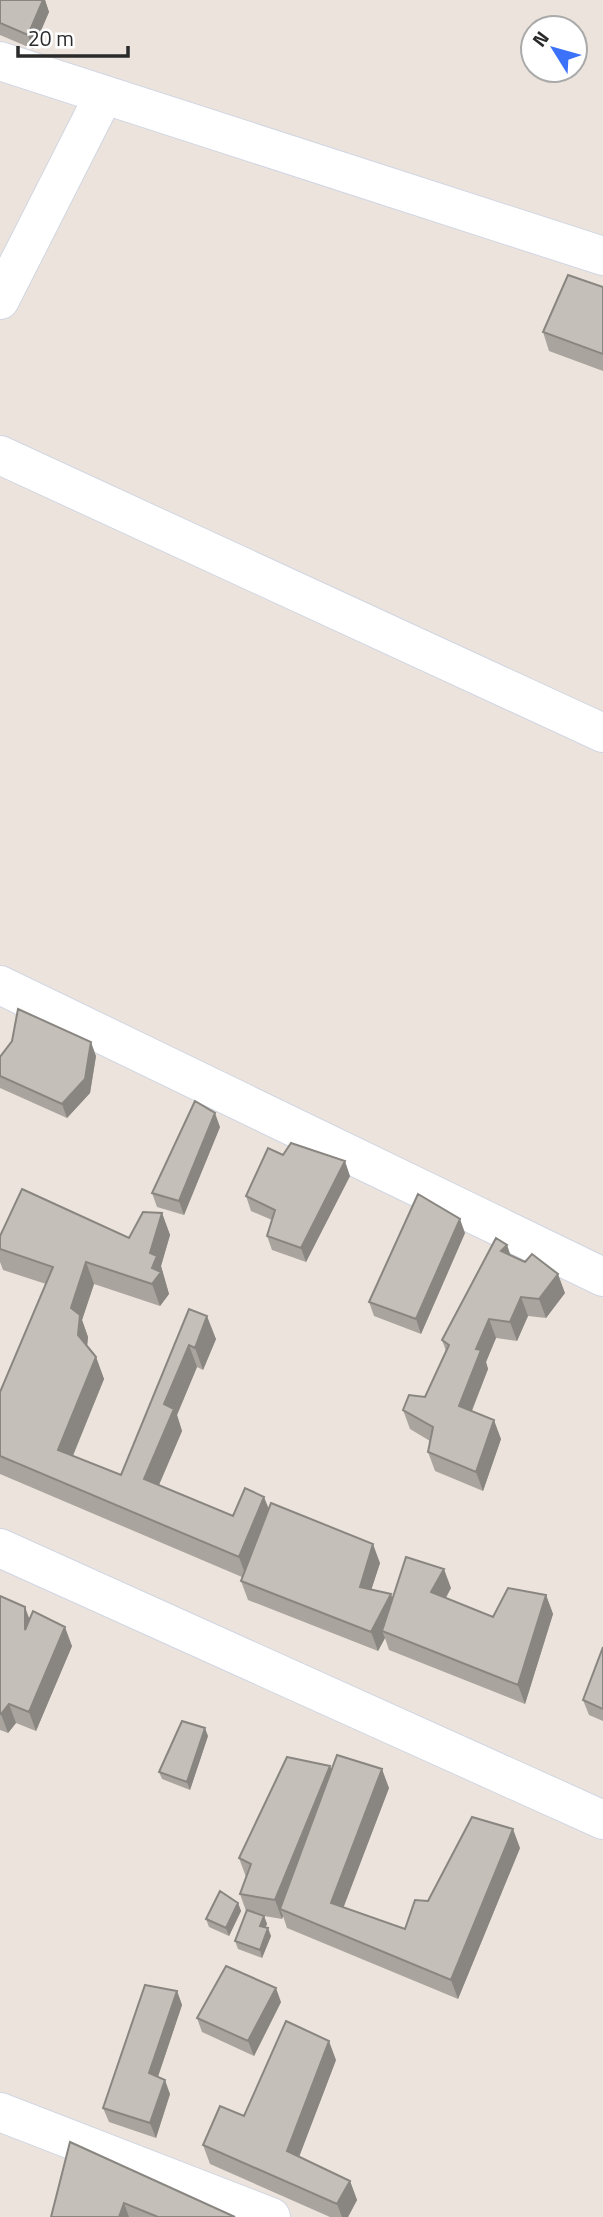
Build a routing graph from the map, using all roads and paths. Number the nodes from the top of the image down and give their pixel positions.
1 (0, 61) edge
2 (104, 95) junction
3 (603, 256) edge
4 (0, 300) edge
5 (0, 455) edge
6 (603, 733) edge
7 (0, 985) edge
8 (603, 1277) edge
9 (0, 1548) edge
10 (603, 1820) edge
11 (0, 2112) edge
12 (271, 2217) edge

1 - 2 street
2 - 3 street
2 - 4 street
5 - 6 street
7 - 8 street
9 - 10 street
11 - 12 street

